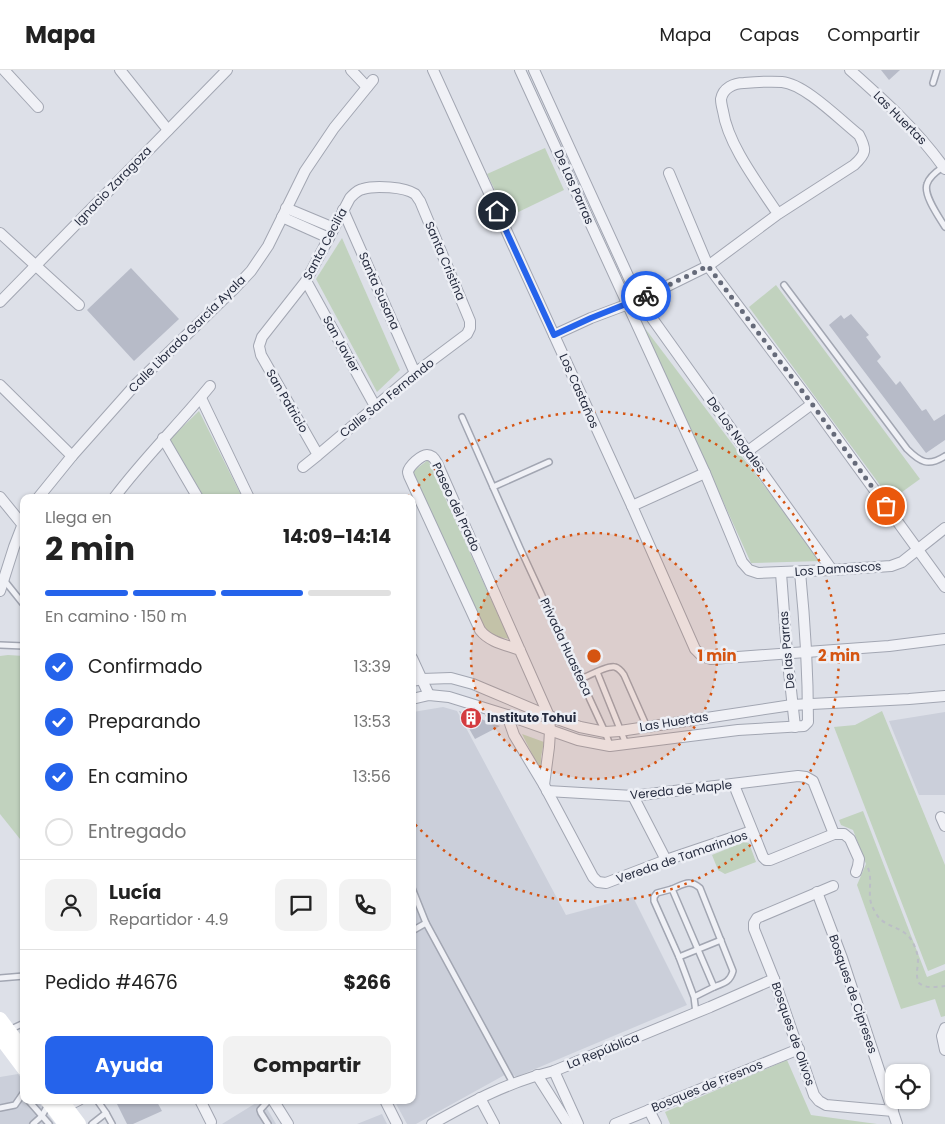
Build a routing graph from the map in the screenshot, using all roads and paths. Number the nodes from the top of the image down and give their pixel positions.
1 (4, 70) edge
2 (120, 70) edge
3 (227, 70) edge
4 (351, 70) edge
5 (433, 70) edge
6 (520, 70) edge
7 (534, 70) edge
8 (850, 70) edge
9 (937, 70) edge
10 (933, 83) dead end
11 (38, 107) dead end
12 (168, 130) junction
13 (944, 168) edge
14 (669, 173) dead end
15 (416, 195) joint
16 (343, 210) junction
17 (284, 213) junction
18 (778, 214) junction
19 (945, 227) edge
20 (0, 233) edge
21 (332, 233) junction
22 (36, 265) junction
23 (708, 266) junction
24 (306, 281) junction
25 (784, 285) dead end
26 (639, 300) junction
27 (0, 302) edge
28 (627, 304) junction
29 (79, 305) dead end
30 (470, 328) joint
31 (554, 335) junction
32 (259, 346) joint
33 (415, 373) junction
34 (0, 385) edge
35 (210, 386) dead end
36 (201, 398) junction
37 (812, 404) junction
38 (375, 406) junction
39 (462, 417) dead end
40 (163, 438) junction
41 (748, 451) junction
42 (318, 455) junction
43 (72, 456) junction
44 (945, 456) edge
45 (549, 462) dead end
46 (303, 467) dead end
47 (705, 473) junction
48 (493, 487) junction
49 (41, 494) edge
50 (117, 494) edge
51 (196, 494) edge
52 (247, 494) edge
53 (0, 497) edge
54 (632, 506) junction
55 (20, 519) edge
56 (945, 528) edge
57 (20, 531) edge
58 (918, 550) junction
59 (832, 570) junction
60 (800, 572) junction
61 (781, 573) junction
62 (4, 580) junction
63 (945, 587) edge
64 (0, 591) edge
65 (20, 600) edge
66 (945, 639) edge
67 (0, 645) edge
68 (20, 646) edge
69 (520, 650) junction
70 (805, 651) junction
71 (787, 652) junction
72 (597, 672) junction
73 (581, 679) junction
74 (417, 680) edge
75 (429, 695) junction
76 (945, 696) edge
77 (416, 698) edge
78 (808, 703) junction
79 (792, 704) junction
80 (507, 715) junction
81 (549, 716) junction
82 (808, 722) joint
83 (647, 727) junction
84 (795, 727) junction
85 (550, 731) junction
86 (620, 731) junction
87 (605, 732) junction
88 (626, 745) junction
89 (610, 746) junction
90 (734, 785) junction
91 (546, 788) junction
92 (633, 796) junction
93 (752, 831) junction
94 (834, 834) junction
95 (859, 859) junction
96 (666, 860) junction
97 (856, 872) dead end
98 (833, 886) dead end
99 (672, 888) junction
100 (817, 892) junction
101 (416, 898) edge
102 (426, 923) junction
103 (416, 929) edge
104 (721, 940) junction
105 (697, 949) junction
106 (679, 957) junction
107 (20, 976) edge
108 (0, 978) edge
109 (774, 979) junction
110 (945, 986) edge
111 (714, 987) junction
112 (694, 996) junction
113 (696, 1014) junction
114 (20, 1024) edge
115 (3, 1029) edge
116 (944, 1029) edge
117 (20, 1047) edge
118 (799, 1049) junction
119 (945, 1050) edge
120 (20, 1061) edge
121 (554, 1071) junction
122 (537, 1075) junction
123 (513, 1083) junction
124 (20, 1098) edge
125 (480, 1098) junction
126 (32, 1104) edge
127 (72, 1104) edge
128 (100, 1104) edge
129 (202, 1104) edge
130 (267, 1104) edge
131 (274, 1104) edge
132 (387, 1104) edge
133 (0, 1108) edge
134 (649, 1110) junction
135 (893, 1111) junction
136 (57, 1112) edge
137 (106, 1112) junction
138 (42, 1116) junction
139 (211, 1122) dead end
140 (33, 1124) edge
141 (79, 1124) edge
142 (92, 1124) edge
143 (112, 1124) edge
144 (268, 1124) edge
145 (288, 1124) edge
146 (397, 1124) edge
147 (432, 1124) edge
148 (494, 1124) edge
149 (568, 1124) edge
150 (578, 1124) edge
151 (615, 1124) edge
152 (656, 1124) edge
153 (898, 1124) edge

1 - 11 street
2 - 12 street
3 - 12 street, Ignacio Zaragoza
4 - 17 street, Calle Librado García Ayala
5 - 31 street, Los Castaños
6 - 28 street, De Las Parras
7 - 26 street, De Las Parras
8 - 13 street, Las Huertas
9 - 10 lane
12 - 22 street, Ignacio Zaragoza
13 - 19 lane
14 - 23 street
15 - 16 street, Santa Cecilia
15 - 30 street, Santa Cristina
16 - 21 street, Santa Cecilia
16 - 33 street, Santa Susana
17 - 21 street
17 - 43 street, Calle Librado García Ayala
18 - 18 street
18 - 23 street
20 - 22 street
21 - 24 street, Santa Cecilia
22 - 27 street, Ignacio Zaragoza
22 - 29 street
23 - 26 street
23 - 37 street
24 - 32 street, Santa Cecilia
24 - 38 street, San Javier
25 - 44 lane
26 - 28 street
26 - 41 street, De Los Nogales
28 - 31 street
28 - 47 street
30 - 33 street, Calle San Fernando
31 - 54 street, Los Castaños
32 - 42 street, San Patricio
33 - 38 street, Calle San Fernando
34 - 43 street
35 - 36 street
36 - 40 street
36 - 52 street
37 - 41 street
37 - 58 street
38 - 42 street, Calle San Fernando
39 - 48 lane, Privada Huasteca
40 - 50 street
40 - 51 street
41 - 59 street, De Los Nogales
42 - 46 street, Calle San Fernando
43 - 49 street, Calle Librado García Ayala
45 - 48 lane
47 - 54 street
47 - 61 street, Los Damascos
48 - 73 lane, Privada Huasteca
53 - 55 street
54 - 71 street, Los Castaños
56 - 58 street, Los Damascos
57 - 62 street
58 - 59 street, Los Damascos
58 - 63 street
59 - 60 street, Los Damascos
60 - 61 street, Los Damascos
60 - 70 street, De las Parras
61 - 71 street, De las Parras
62 - 64 street
62 - 65 lane
66 - 70 street
67 - 68 lane
69 - 69 street, Paseo del Prado
69 - 81 street, Paseo del Prado
70 - 71 street
70 - 78 street, De las Parras
71 - 79 street, De las Parras
72 - 73 lane
72 - 83 lane
72 - 86 lane
73 - 87 lane, Privada Huasteca
74 - 75 street
74 - 81 street, Las Huertas
75 - 77 street, Las Huertas
75 - 80 street, Las Huertas
76 - 78 street, Las Huertas
78 - 79 street, Las Huertas
78 - 82 street, De las Parras
79 - 83 street, Las Huertas
79 - 84 street, De las Parras
80 - 85 street, Las Huertas
80 - 91 street
81 - 85 street, Paseo del Prado
81 - 87 street, Las Huertas
82 - 84 street, Las Huertas
83 - 86 street, Las Huertas
84 - 88 street, Las Huertas
85 - 89 street, Las Huertas
85 - 91 street, Paseo del Prado
86 - 87 street, Las Huertas
86 - 88 lane
87 - 89 lane, Privada Huasteca
88 - 89 street, Las Huertas
90 - 92 street, Vereda de Maple
90 - 93 street
90 - 94 street, Vereda de Maple
91 - 92 street, Vereda de Maple
91 - 96 street, Vereda de Tamarindos
92 - 96 street
93 - 94 street, Vereda de Tamarindos
93 - 96 street, Vereda de Tamarindos
94 - 95 street
95 - 97 street
95 - 110 path
98 - 100 street
99 - 104 lane
99 - 105 lane
99 - 106 lane
100 - 109 street, Bosques de Olivos
100 - 135 street, Bosques de Cipreses
101 - 102 lane
102 - 103 lane
102 - 123 lane
104 - 105 lane
104 - 111 lane
105 - 106 lane
105 - 111 lane
106 - 112 lane
107 - 108 lane
109 - 113 street, La República
109 - 118 street, Bosques de Olivos
111 - 112 lane
112 - 113 lane
113 - 121 street, La República
114 - 115 lane
115 - 117 main road
115 - 120 main road
116 - 119 street
118 - 134 street, Bosques de Fresnos
118 - 135 street, Bosques de Olivos
121 - 122 street, La República
121 - 150 street
122 - 123 street, La República
122 - 149 street
123 - 125 street, La República
124 - 133 lane
125 - 147 street, La República
125 - 148 street
126 - 138 lane
127 - 136 street
128 - 137 lane
129 - 139 street
130 - 144 lane
131 - 145 street
132 - 146 street
134 - 151 street, Bosques de Fresnos
134 - 152 street
135 - 153 street, Bosques de Cipreses
136 - 138 lane
136 - 138 lane
136 - 141 main road
137 - 142 lane
137 - 143 lane
138 - 140 lane

